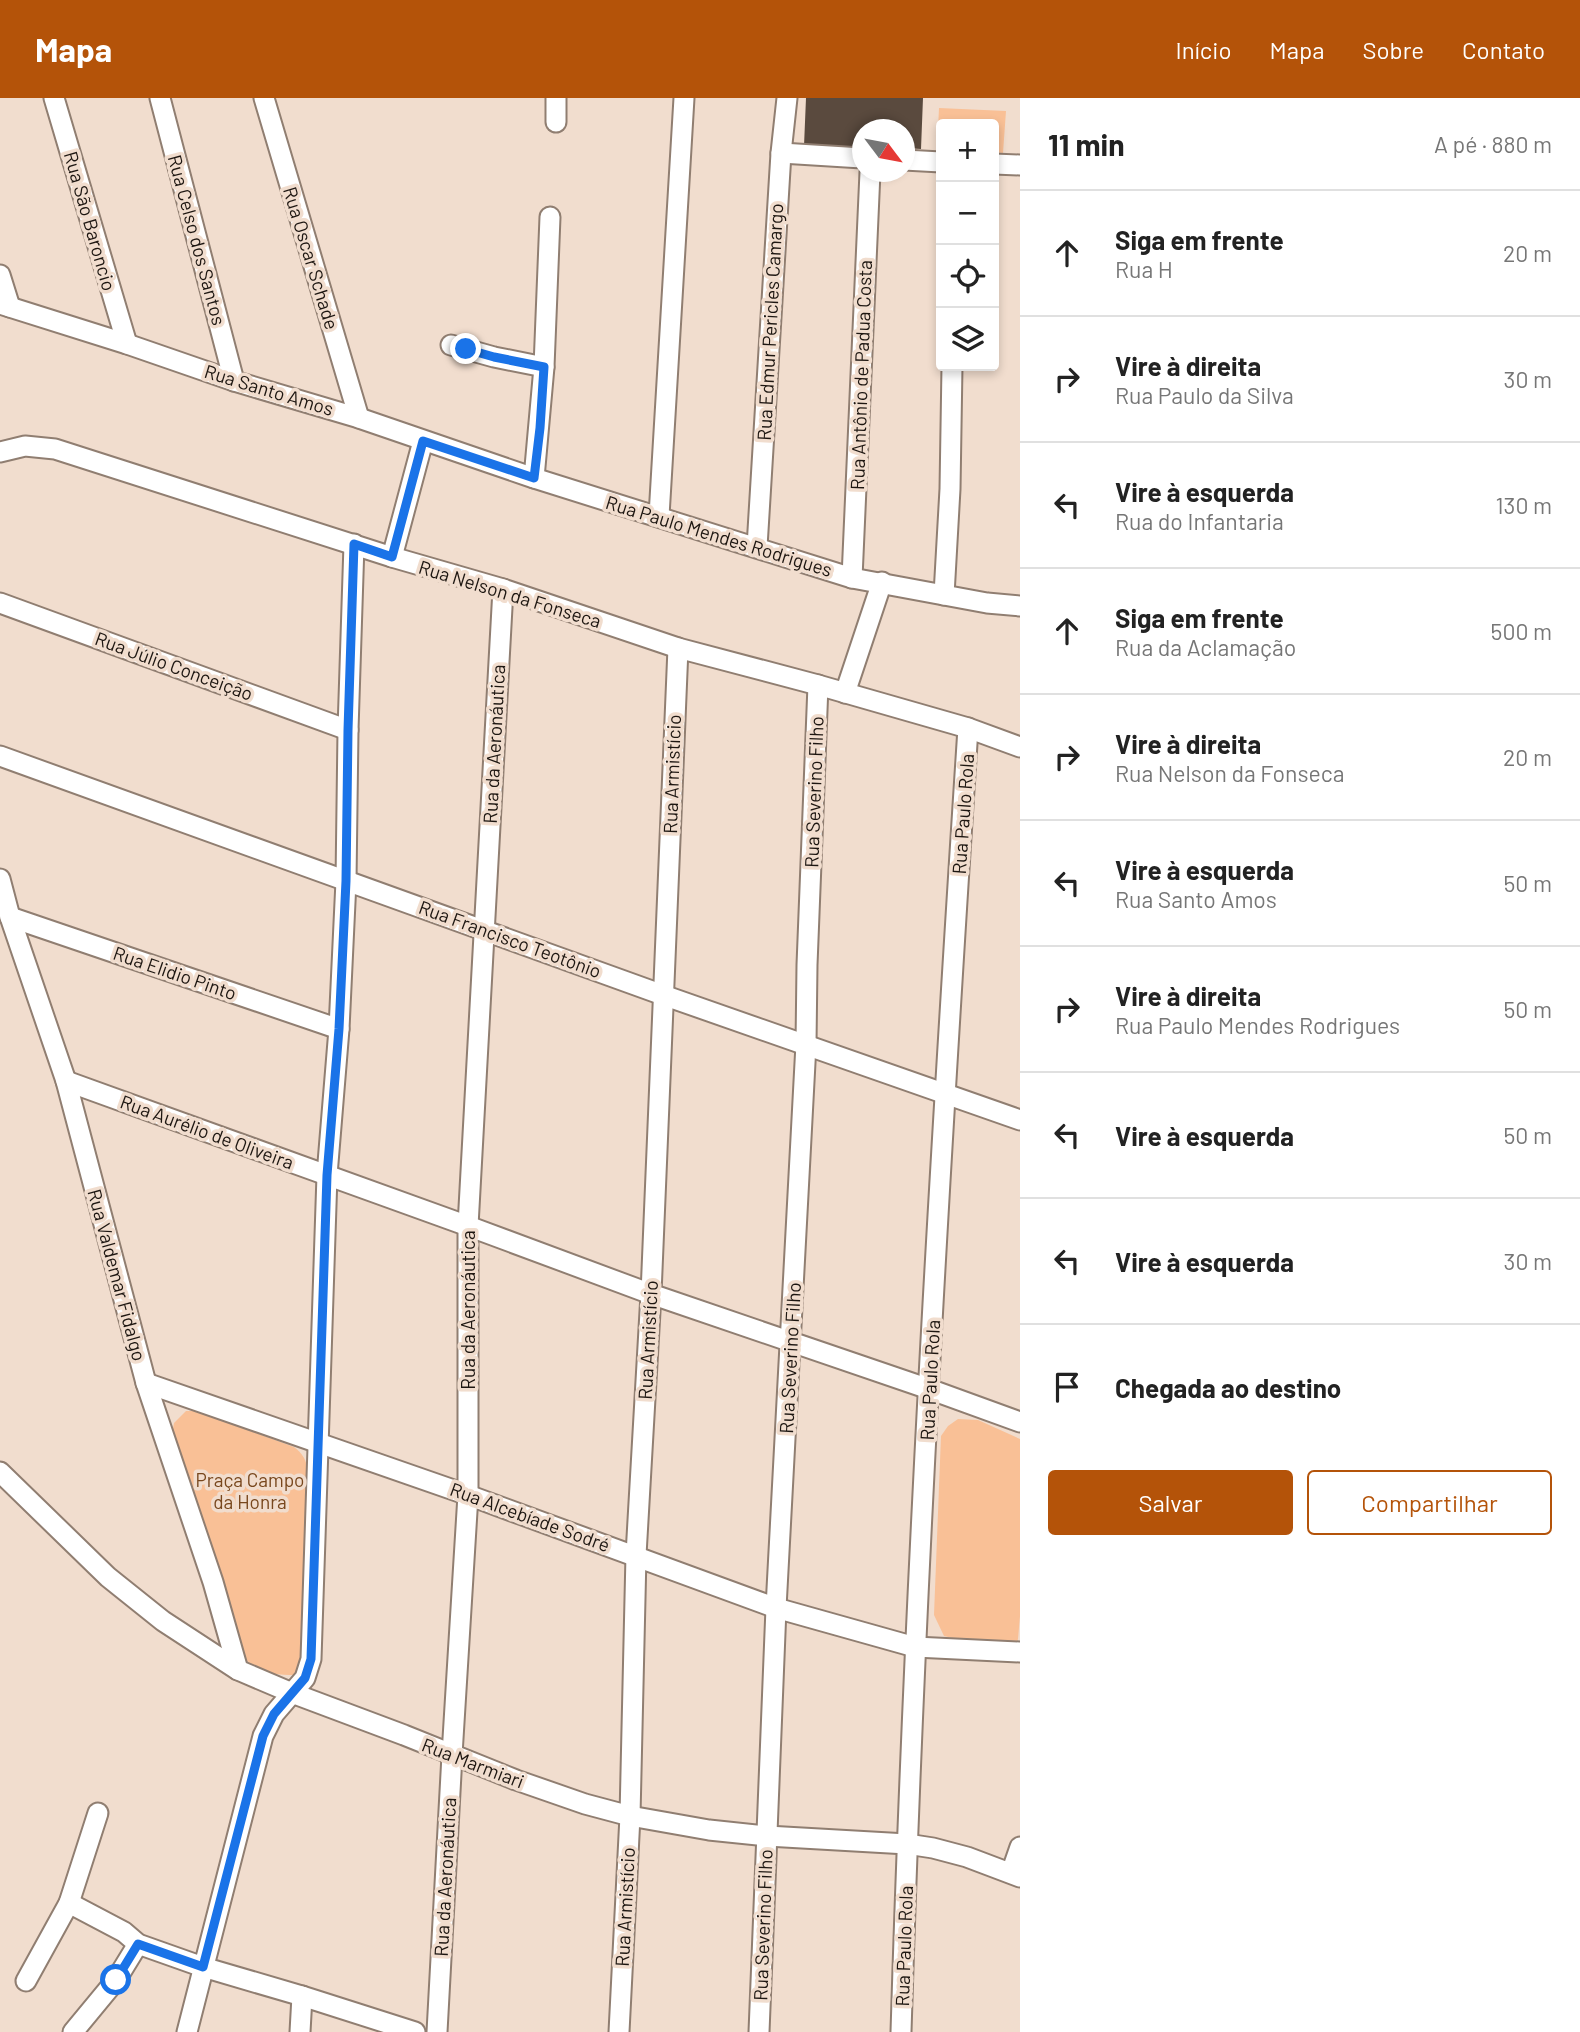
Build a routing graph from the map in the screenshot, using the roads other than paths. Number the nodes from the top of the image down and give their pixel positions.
1 (54, 98) edge
2 (159, 98) edge
3 (264, 98) edge
4 (556, 98) edge
5 (684, 98) edge
6 (787, 98) edge
7 (556, 122) dead end
8 (780, 153) junction
9 (852, 157) edge
10 (915, 161) edge
11 (936, 162) edge
12 (999, 164) edge
13 (1020, 164) edge
14 (870, 182) edge
15 (550, 217) dead end
16 (0, 275) edge
17 (5, 306) edge
18 (127, 344) junction
19 (451, 345) dead end
20 (544, 367) junction
21 (952, 371) edge
22 (234, 381) junction
23 (359, 418) junction
24 (423, 441) junction
25 (0, 452) edge
26 (534, 478) junction
27 (659, 516) junction
28 (354, 544) junction
29 (757, 547) junction
30 (392, 557) junction
31 (852, 578) junction
32 (882, 582) junction
33 (503, 589) junction
34 (944, 595) junction
35 (0, 603) edge
36 (1020, 607) edge
37 (678, 648) junction
38 (818, 685) junction
39 (845, 693) junction
40 (968, 728) junction
41 (348, 730) junction
42 (1020, 747) edge
43 (0, 755) edge
44 (0, 878) edge
45 (346, 881) junction
46 (10, 917) junction
47 (483, 929) junction
48 (663, 995) junction
49 (339, 1029) junction
50 (806, 1044) junction
51 (66, 1081) junction
52 (945, 1093) junction
53 (1020, 1120) edge
54 (327, 1175) junction
55 (468, 1226) junction
56 (651, 1294) junction
57 (791, 1342) junction
58 (146, 1384) junction
59 (929, 1389) junction
60 (1020, 1422) edge
61 (318, 1442) junction
62 (0, 1472) edge
63 (468, 1495) junction
64 (636, 1555) junction
65 (776, 1608) junction
66 (915, 1647) junction
67 (1020, 1652) edge
68 (238, 1670) junction
69 (292, 1693) junction
70 (452, 1755) junction
71 (99, 1813) dead end
72 (630, 1816) junction
73 (767, 1836) junction
74 (907, 1844) junction
75 (1020, 1847) edge
76 (1016, 1875) edge
77 (69, 1903) junction
78 (138, 1944) junction
79 (203, 1967) junction
80 (26, 1981) dead end
81 (302, 1996) junction
82 (73, 2032) edge
83 (187, 2032) edge
84 (300, 2032) edge
85 (415, 2032) edge
86 (438, 2032) edge
87 (619, 2032) edge
88 (759, 2032) edge
89 (901, 2032) edge

1 - 18 street, Rua São Baroncio
2 - 22 street, Rua Celso dos Santos
3 - 23 street, Rua Oscar Schade
4 - 7 street
5 - 27 street
6 - 8 street, Rua Edmur Pericles Camargo
8 - 9 street
8 - 29 street, Rua Edmur Pericles Camargo
10 - 11 street
12 - 13 street
14 - 31 street, Rua Antônio de Padua Costa
15 - 20 street
16 - 17 street
17 - 18 street, Rua Santo Amos
18 - 22 street, Rua Santo Amos
19 - 20 street
20 - 26 street
21 - 34 street
22 - 23 street, Rua Santo Amos
23 - 24 street, Rua Santo Amos
24 - 26 street, Rua Paulo Mendes Rodrigues
24 - 30 street
25 - 28 street, Rua Nelson da Fonseca
26 - 27 street, Rua Paulo Mendes Rodrigues
27 - 29 street, Rua Paulo Mendes Rodrigues
28 - 30 street, Rua Nelson da Fonseca
28 - 41 street
29 - 31 street, Rua Paulo Mendes Rodrigues
30 - 33 street, Rua Nelson da Fonseca
31 - 32 street, Rua Paulo Mendes Rodrigues
32 - 34 street, Rua Paulo Mendes Rodrigues
32 - 39 street
33 - 37 street, Rua Nelson da Fonseca
33 - 47 street, Rua da Aeronáutica
34 - 36 street, Rua Paulo Mendes Rodrigues
35 - 41 street, Rua Júlio Conceição
37 - 38 street, Rua Nelson da Fonseca
37 - 48 street, Rua Armistício
38 - 39 street, Rua Nelson da Fonseca
38 - 50 street, Rua Severino Filho
39 - 40 street, Rua Nelson da Fonseca
40 - 42 street, Rua Nelson da Fonseca
40 - 52 street, Rua Paulo Rola
41 - 45 street
43 - 45 street, Rua Francisco Teotônio
44 - 46 street, Rua Valdemar Fidalgo
45 - 47 street, Rua Francisco Teotônio
45 - 49 street
46 - 49 street, Rua Elidio Pinto
46 - 51 street, Rua Valdemar Fidalgo
47 - 48 street, Rua Francisco Teotônio
47 - 55 street, Rua da Aeronáutica
48 - 50 street, Rua Francisco Teotônio
48 - 56 street, Rua Armistício
49 - 54 street
50 - 52 street, Rua Francisco Teotônio
50 - 57 street, Rua Severino Filho
51 - 54 street, Rua Aurélio de Oliveira
51 - 58 street, Rua Valdemar Fidalgo
52 - 53 street, Rua Francisco Teotônio
52 - 59 street, Rua Paulo Rola
54 - 55 street, Rua Aurélio de Oliveira
54 - 61 street
55 - 56 street, Rua Aurélio de Oliveira
55 - 63 street, Rua da Aeronáutica
56 - 57 street, Rua Aurélio de Oliveira
56 - 64 street, Rua Armistício
57 - 59 street, Rua Aurélio de Oliveira
57 - 65 street, Rua Severino Filho
58 - 61 street, Rua Alcebíade Sodré
58 - 68 street, Rua Valdemar Fidalgo
59 - 60 street, Rua Aurélio de Oliveira
59 - 66 street, Rua Paulo Rola
61 - 63 street, Rua Alcebíade Sodré
61 - 69 street
62 - 68 street, Rua Marmiari
63 - 64 street, Rua Alcebíade Sodré
63 - 70 street, Rua da Aeronáutica
64 - 65 street, Rua Alcebíade Sodré
64 - 72 street, Rua Armistício
65 - 66 street, Rua Alcebíade Sodré
65 - 73 street, Rua Severino Filho
66 - 67 street, Rua Alcebíade Sodré
66 - 74 street, Rua Paulo Rola
68 - 69 street, Rua Marmiari
69 - 70 street, Rua Marmiari
69 - 79 street
70 - 72 street, Rua Marmiari
70 - 86 street, Rua da Aeronáutica
71 - 77 street
72 - 73 street, Rua Marmiari
72 - 87 street, Rua Armistício
73 - 74 street, Rua Marmiari
73 - 88 street, Rua Severino Filho
74 - 76 street, Rua Marmiari
74 - 89 street, Rua Paulo Rola
75 - 76 street
77 - 78 street
77 - 80 street
78 - 79 street
78 - 82 street
79 - 81 street
79 - 83 street
81 - 84 street
81 - 85 street

